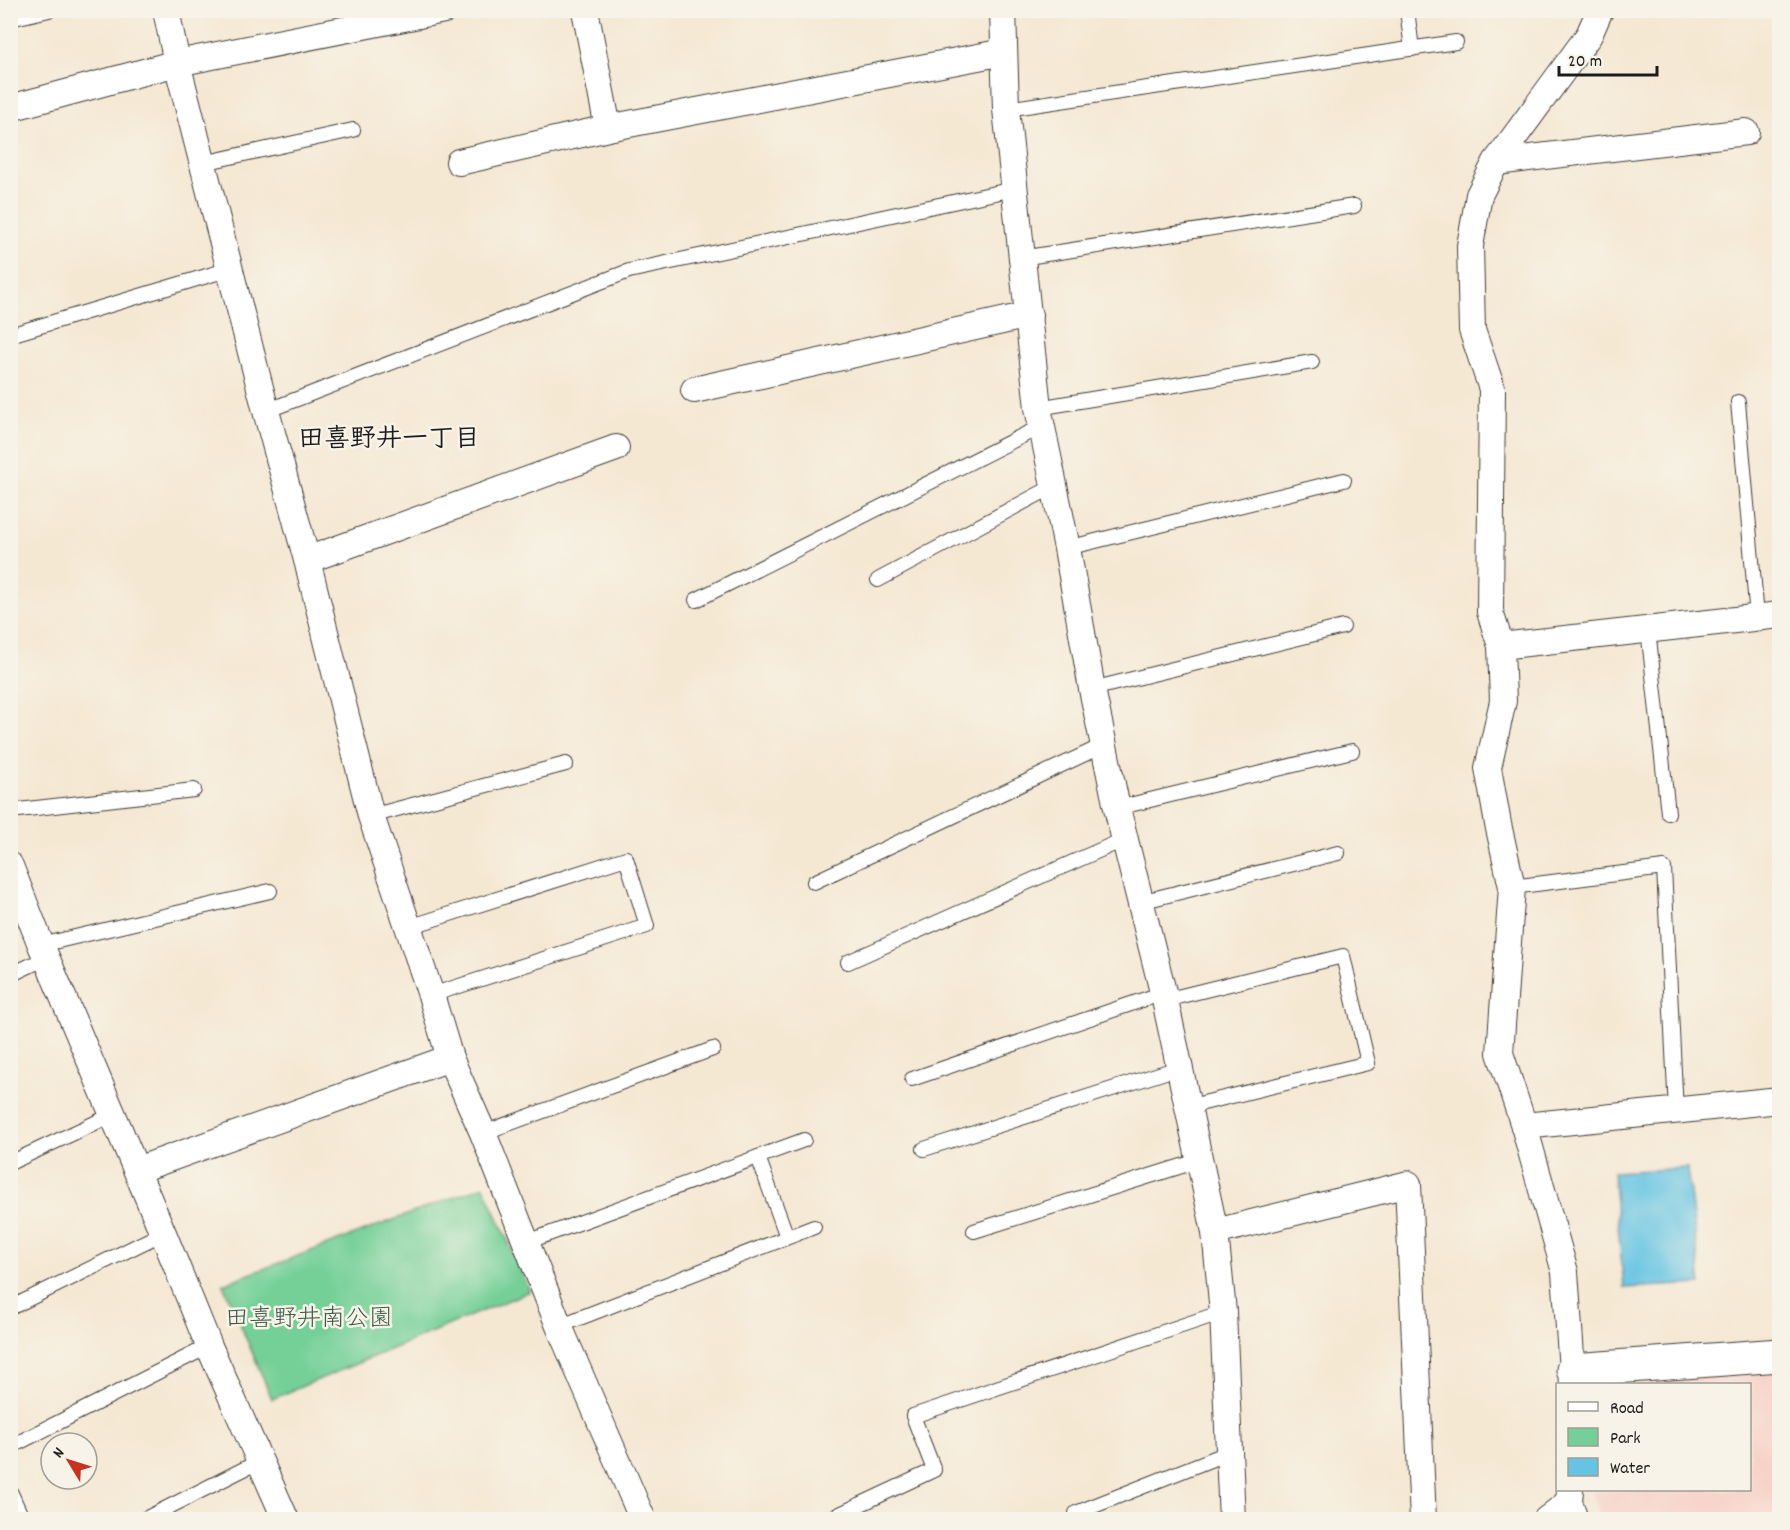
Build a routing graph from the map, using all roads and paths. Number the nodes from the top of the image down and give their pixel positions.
1 (49, 10) edge
2 (166, 10) edge
3 (444, 10) edge
4 (585, 10) edge
5 (1003, 10) edge
6 (1407, 10) edge
7 (1600, 10) edge
8 (10, 19) edge
9 (1456, 42) dead end
10 (1412, 49) junction
11 (1004, 52) junction
12 (177, 63) junction
13 (10, 108) edge
14 (1006, 109) junction
15 (608, 128) junction
16 (353, 130) dead end
17 (1746, 132) dead end
18 (459, 162) dead end
19 (1496, 162) junction
20 (203, 163) junction
21 (1014, 189) junction
22 (1354, 206) dead end
23 (1022, 258) junction
24 (230, 269) junction
25 (1029, 315) junction
26 (10, 335) edge
27 (1312, 362) dead end
28 (694, 390) dead end
29 (1738, 402) dead end
30 (266, 411) junction
31 (1040, 417) junction
32 (616, 448) dead end
33 (1344, 480) dead end
34 (1054, 486) junction
35 (1067, 548) junction
36 (307, 560) junction
37 (878, 580) dead end
38 (696, 600) dead end
39 (1768, 616) edge
40 (1343, 627) dead end
41 (1648, 629) junction
42 (1501, 646) junction
43 (1092, 689) junction
44 (1104, 745) junction
45 (1352, 751) dead end
46 (566, 764) dead end
47 (194, 790) dead end
48 (1117, 808) junction
49 (10, 811) edge
50 (1668, 813) dead end
51 (371, 816) junction
52 (1125, 839) junction
53 (1338, 853) dead end
54 (10, 866) edge
55 (814, 882) dead end
56 (1512, 887) junction
57 (270, 891) dead end
58 (16, 897) edge
59 (1140, 902) junction
60 (409, 927) junction
61 (44, 951) junction
62 (848, 962) dead end
63 (10, 975) edge
64 (431, 995) junction
65 (1164, 997) junction
66 (713, 1049) dead end
67 (450, 1058) junction
68 (1178, 1068) junction
69 (912, 1079) dead end
70 (1779, 1100) edge
71 (1187, 1107) junction
72 (1676, 1112) junction
73 (112, 1115) junction
74 (1524, 1126) junction
75 (483, 1133) junction
76 (804, 1140) dead end
77 (924, 1149) dead end
78 (758, 1157) junction
79 (1201, 1160) junction
80 (10, 1162) edge
81 (137, 1170) junction
82 (814, 1227) dead end
83 (974, 1232) dead end
84 (1215, 1232) junction
85 (163, 1233) junction
86 (787, 1237) junction
87 (527, 1242) junction
88 (10, 1308) edge
89 (1223, 1312) junction
90 (559, 1326) junction
91 (209, 1346) junction
92 (1779, 1355) edge
93 (1573, 1377) edge
94 (10, 1447) edge
95 (1230, 1452) junction
96 (260, 1461) junction
97 (10, 1491) edge
98 (1571, 1504) edge
99 (23, 1520) edge
100 (143, 1520) edge
101 (286, 1520) edge
102 (643, 1520) edge
103 (827, 1520) edge
104 (1079, 1520) edge
105 (1232, 1520) edge
106 (1423, 1520) edge
107 (1546, 1520) edge

1 - 8 lane
2 - 12 street
3 - 12 street
4 - 15 street
5 - 11 street
6 - 10 lane
7 - 19 street
9 - 10 lane
10 - 14 lane
11 - 14 street
11 - 15 street
12 - 13 street
12 - 20 street
14 - 21 street
15 - 18 street
16 - 20 lane
17 - 19 street
19 - 42 street
20 - 24 street
21 - 23 street
21 - 30 lane
22 - 23 lane
23 - 25 street
24 - 26 lane
24 - 30 street
25 - 28 street
25 - 31 street
27 - 31 lane
29 - 39 lane
30 - 36 street
31 - 34 street
31 - 38 lane
32 - 36 street
33 - 35 lane
34 - 35 street
34 - 37 lane
35 - 43 street
36 - 51 street
39 - 41 street
40 - 43 lane
41 - 42 street
41 - 50 lane
42 - 56 street
43 - 44 street
44 - 48 street
44 - 55 lane
45 - 48 lane
46 - 51 lane
47 - 49 lane
48 - 52 street
51 - 60 street
52 - 59 street
52 - 62 lane
53 - 59 lane
54 - 58 street
56 - 72 lane
56 - 74 street
57 - 61 lane
58 - 61 street
59 - 65 street
60 - 64 street
60 - 64 lane
61 - 63 lane
61 - 73 street
64 - 67 street
65 - 68 street
65 - 69 lane
65 - 71 lane
66 - 75 lane
67 - 75 street
67 - 81 street
68 - 71 street
68 - 77 lane
70 - 72 street
71 - 79 street
72 - 74 street
73 - 80 lane
73 - 81 street
74 - 93 street
75 - 87 street
76 - 78 lane
78 - 86 lane
78 - 87 lane
79 - 83 lane
79 - 84 street
81 - 85 street
82 - 86 lane
84 - 89 street
84 - 106 street
85 - 88 lane
85 - 91 street
86 - 90 lane
87 - 90 street
89 - 95 street
89 - 103 lane
90 - 102 street
91 - 94 lane
91 - 96 street
92 - 93 street
95 - 104 lane
95 - 105 street
96 - 100 lane
96 - 101 street
97 - 99 lane
98 - 107 street

